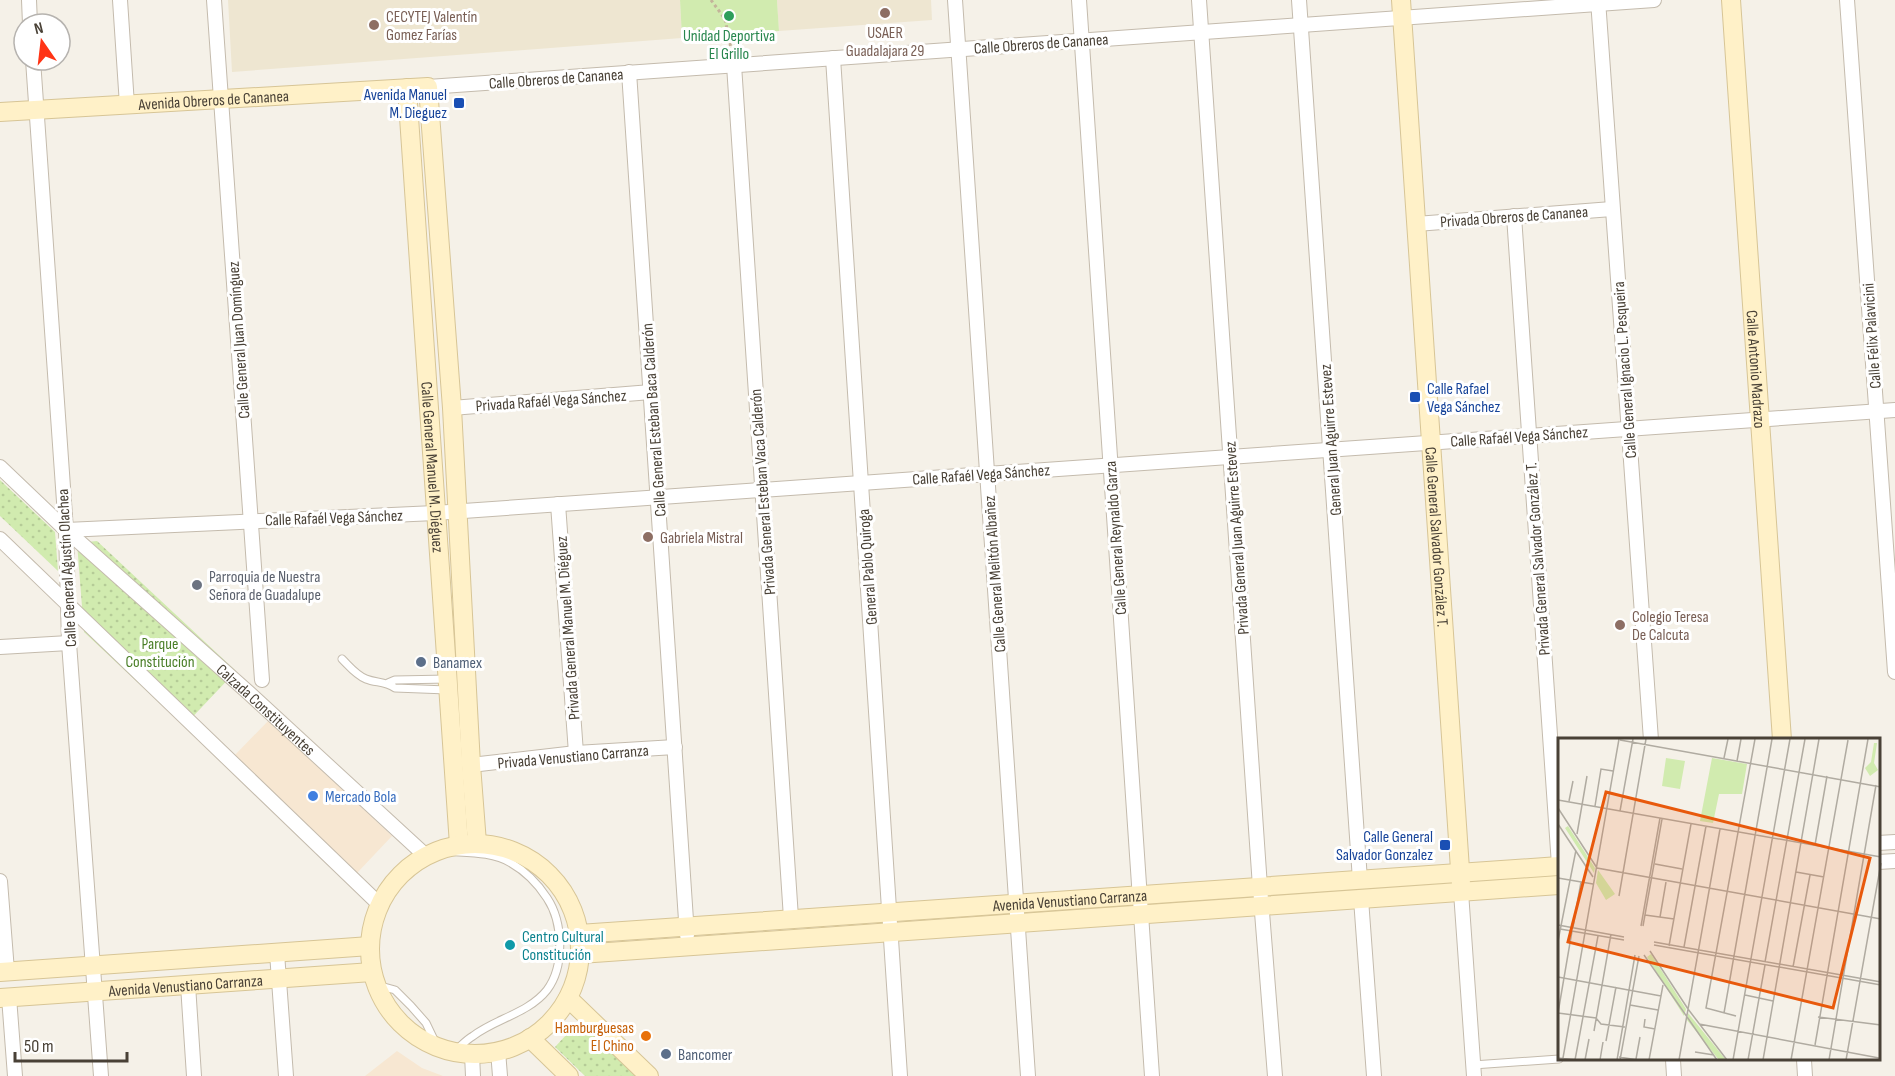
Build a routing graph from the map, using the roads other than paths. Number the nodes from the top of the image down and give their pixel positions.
1 (120, 0) edge
2 (214, 0) edge
3 (955, 0) edge
4 (1078, 0) edge
5 (1199, 0) edge
6 (1299, 0) edge
7 (1654, 0) edge
8 (1731, 0) edge
9 (1847, 0) edge
10 (1598, 2) edge
11 (1498, 5) edge
12 (1401, 9) edge
13 (1301, 25) junction
14 (1201, 32) junction
15 (1081, 40) junction
16 (958, 49) junction
17 (833, 58) junction
18 (734, 65) junction
19 (34, 72) edge
20 (629, 72) junction
21 (428, 87) junction
22 (407, 88) junction
23 (221, 99) junction
24 (127, 105) junction
25 (36, 110) junction
26 (0, 112) edge
27 (1612, 209) junction
28 (1514, 216) junction
29 (1416, 224) junction
30 (651, 392) junction
31 (452, 408) junction
32 (1895, 410) edge
33 (1876, 411) junction
34 (1760, 420) junction
35 (1628, 429) junction
36 (1529, 436) junction
37 (1431, 442) junction
38 (1330, 450) junction
39 (1230, 457) junction
40 (1110, 465) junction
41 (0, 467) edge
42 (987, 474) junction
43 (861, 483) junction
44 (762, 490) junction
45 (658, 497) junction
46 (558, 504) junction
47 (456, 511) junction
48 (435, 513) junction
49 (250, 520) junction
50 (66, 530) junction
51 (0, 539) edge
52 (68, 605) junction
53 (69, 643) junction
54 (0, 647) edge
55 (342, 659) dead end
56 (1895, 672) edge
57 (262, 680) dead end
58 (467, 684) junction
59 (448, 685) junction
60 (1651, 738) edge
61 (1782, 738) edge
62 (675, 747) junction
63 (576, 753) junction
64 (471, 765) junction
65 (1895, 842) edge
66 (1880, 843) edge
67 (451, 849) junction
68 (1558, 852) edge
69 (1895, 861) edge
70 (1880, 862) edge
71 (1558, 866) edge
72 (1460, 873) junction
73 (1360, 880) junction
74 (0, 881) edge
75 (1558, 885) edge
76 (1260, 887) junction
77 (1461, 892) junction
78 (1140, 895) junction
79 (1361, 899) junction
80 (1016, 903) junction
81 (380, 905) junction
82 (1262, 906) junction
83 (890, 912) junction
84 (1141, 914) junction
85 (791, 918) junction
86 (1018, 923) junction
87 (687, 926) junction
88 (891, 932) junction
89 (579, 934) junction
90 (370, 946) junction
91 (688, 946) junction
92 (277, 953) junction
93 (580, 954) junction
94 (92, 966) junction
95 (4, 971) edge
96 (279, 979) junction
97 (374, 979) junction
98 (188, 985) junction
99 (94, 991) junction
100 (5, 998) edge
101 (568, 998) junction
102 (530, 1038) junction
103 (498, 1051) junction
104 (463, 1052) junction
105 (1558, 1059) edge
106 (1673, 1061) edge
107 (1804, 1061) edge
108 (1473, 1071) edge
109 (15, 1076) edge
110 (101, 1076) edge
111 (194, 1076) edge
112 (286, 1076) edge
113 (473, 1076) edge
114 (500, 1076) edge
115 (569, 1076) edge
116 (649, 1076) edge
117 (900, 1076) edge
118 (1028, 1076) edge
119 (1152, 1076) edge
120 (1275, 1076) edge
121 (1374, 1076) edge
122 (1674, 1076) edge
123 (1805, 1076) edge

1 - 24 street
2 - 23 street, Calle General Juan Domínguez
3 - 16 street, Calle General Melitón Albañez
4 - 15 street, Calle General Reynaldo Garza
5 - 14 street, Privada General Juan Aguirre Estevez
6 - 13 street, General Juan Aguirre Estevez
7 - 10 street, Calle Obreros de Cananea
8 - 34 street, Calle Antonio Madrazo
9 - 33 street, Calle Félix Palavicini
10 - 11 street, Calle Obreros de Cananea
10 - 27 street, Calle General Ignacio L. Pesqueira
11 - 12 street, Calle Obreros de Cananea
12 - 13 street, Calle Obreros de Cananea
12 - 29 street, Calle General Salvador González T.
13 - 14 street, Calle Obreros de Cananea
13 - 38 street, General Juan Aguirre Estevez
14 - 15 street, Calle Obreros de Cananea
14 - 39 street, Privada General Juan Aguirre Estevez
15 - 16 street, Calle Obreros de Cananea
15 - 40 street, Calle General Reynaldo Garza
16 - 17 street, Calle Obreros de Cananea
16 - 42 street, Calle General Melitón Albañez
17 - 18 street, Calle Obreros de Cananea
17 - 43 street, General Pablo Quiroga
18 - 20 street, Calle Obreros de Cananea
18 - 44 street, Privada General Esteban Vaca Calderón
19 - 25 street, Calle General Agustín Olachea
20 - 21 street, Calle Obreros de Cananea
20 - 30 street, Calle General Esteban Baca Calderón
21 - 22 street, Avenida Obreros de Cananea
21 - 31 street, Calle General Manuel M. Diéguez
22 - 23 street, Avenida Obreros de Cananea
22 - 48 street, Calle General Manuel M. Diéguez
23 - 24 street, Avenida Obreros de Cananea
23 - 49 street, Calle General Juan Domínguez
24 - 25 street, Avenida Obreros de Cananea
25 - 26 street, Avenida Obreros de Cananea
25 - 50 street, Calle General Agustín Olachea
27 - 28 street, Privada Obreros de Cananea
27 - 35 street, Calle General Ignacio L. Pesqueira
28 - 29 street, Privada Obreros de Cananea
28 - 36 street, Privada General Salvador González T.
29 - 37 street, Calle General Salvador González T.
30 - 31 street, Privada Rafaél Vega Sánchez
30 - 45 street, Calle General Esteban Baca Calderón
31 - 47 street, Calle General Manuel M. Diéguez
32 - 33 street, Calle Rafaél Vega Sánchez
33 - 34 street, Calle Rafaél Vega Sánchez
33 - 56 street, Calle Félix Palavicini
34 - 35 street, Calle Rafaél Vega Sánchez
34 - 61 street, Calle Antonio Madrazo
35 - 36 street, Calle Rafaél Vega Sánchez
35 - 60 street, Calle General Ignacio L. Pesqueira
36 - 37 street, Calle Rafaél Vega Sánchez
36 - 68 street, Privada General Salvador González T.
37 - 38 street, Calle Rafaél Vega Sánchez
37 - 72 street, Calle General Salvador González T.
38 - 39 street, Calle Rafaél Vega Sánchez
38 - 73 street, General Juan Aguirre Estevez
39 - 40 street, Calle Rafaél Vega Sánchez
39 - 76 street, Privada General Juan Aguirre Estevez
40 - 42 street, Calle Rafaél Vega Sánchez
40 - 78 street, Calle General Reynaldo Garza
41 - 50 street, Calzada Constituyentes
42 - 43 street, Calle Rafaél Vega Sánchez
42 - 80 street, Calle General Melitón Albañez
43 - 44 street, Calle Rafaél Vega Sánchez
43 - 83 street, General Pablo Quiroga
44 - 45 street, Calle Rafaél Vega Sánchez
44 - 85 street, Privada General Esteban Vaca Calderón
45 - 46 street, Calle Rafaél Vega Sánchez
45 - 62 street, Calle General Esteban Baca Calderón
46 - 47 street, Calle Rafaél Vega Sánchez
46 - 63 street, Privada General Manuel M. Diéguez
47 - 48 street, Calle Rafaél Vega Sánchez
47 - 58 street, Calle General Manuel M. Diéguez
48 - 49 street, Calle Rafaél Vega Sánchez
48 - 59 street, Calle General Manuel M. Diéguez
49 - 50 street, Calle Rafaél Vega Sánchez
49 - 57 street, Calle General Juan Domínguez
50 - 52 street, Calle General Agustín Olachea
50 - 67 street, Calzada Constituyentes
51 - 52 street
52 - 53 street, Calle General Agustín Olachea
52 - 81 street
53 - 54 street
53 - 94 street, Calle General Agustín Olachea
55 - 59 lane
58 - 59 lane
58 - 59 lane
58 - 64 street, Calle General Manuel M. Diéguez
59 - 67 street, Calle General Manuel M. Diéguez
62 - 63 street, Privada Venustiano Carranza
62 - 87 street, Calle General Esteban Baca Calderón
63 - 64 street, Privada Venustiano Carranza
64 - 67 street, Calle General Manuel M. Diéguez
65 - 66 street
67 - 81 street
67 - 89 street
67 - 104 lane
69 - 70 street
71 - 72 street, Avenida Venustiano Carranza
72 - 73 street, Avenida Venustiano Carranza
72 - 77 street, Calle General Salvador González T.
73 - 76 street, Avenida Venustiano Carranza
74 - 95 street
75 - 77 street, Avenida Venustiano Carranza
76 - 78 street, Avenida Venustiano Carranza
76 - 82 street, Privada General Juan Aguirre Estevez
77 - 79 street, Avenida Venustiano Carranza
77 - 108 street, Calle General Salvador González T.
78 - 80 street, Avenida Venustiano Carranza
78 - 84 street, Calle General Reynaldo Garza
79 - 82 street, Avenida Venustiano Carranza
79 - 121 street
80 - 83 street, Avenida Venustiano Carranza
80 - 86 street, Calle General Melitón Albañez
81 - 90 street
82 - 84 street, Avenida Venustiano Carranza
82 - 120 street, Privada General Juan Aguirre Estevez
83 - 85 street, Avenida Venustiano Carranza
83 - 88 street, General Pablo Quiroga
84 - 86 street, Avenida Venustiano Carranza
84 - 119 street, Calle General Reynaldo Garza
85 - 87 street, Avenida Venustiano Carranza
86 - 88 street, Avenida Venustiano Carranza
86 - 118 street, Calle General Melitón Albañez
87 - 89 street, Avenida Venustiano Carranza
87 - 91 street, Calle General Esteban Baca Calderón
88 - 91 street, Avenida Venustiano Carranza
88 - 117 street, General Pablo Quiroga
89 - 93 street
90 - 92 street, Avenida Venustiano Carranza
90 - 97 street
91 - 93 street, Avenida Venustiano Carranza
92 - 94 street, Avenida Venustiano Carranza
92 - 96 street
93 - 101 street
94 - 95 street, Avenida Venustiano Carranza
94 - 99 street, Calle General Agustín Olachea
96 - 97 street, Avenida Venustiano Carranza
96 - 98 street, Avenida Venustiano Carranza
96 - 112 street
97 - 104 street
98 - 99 street, Avenida Venustiano Carranza
98 - 111 street
99 - 100 street, Avenida Venustiano Carranza
99 - 110 street, Calle General Agustín Olachea
100 - 109 street
101 - 102 street
101 - 116 street
102 - 103 street
102 - 115 street
103 - 104 street
103 - 114 street
104 - 113 street
105 - 108 lane
106 - 122 street
107 - 123 street

